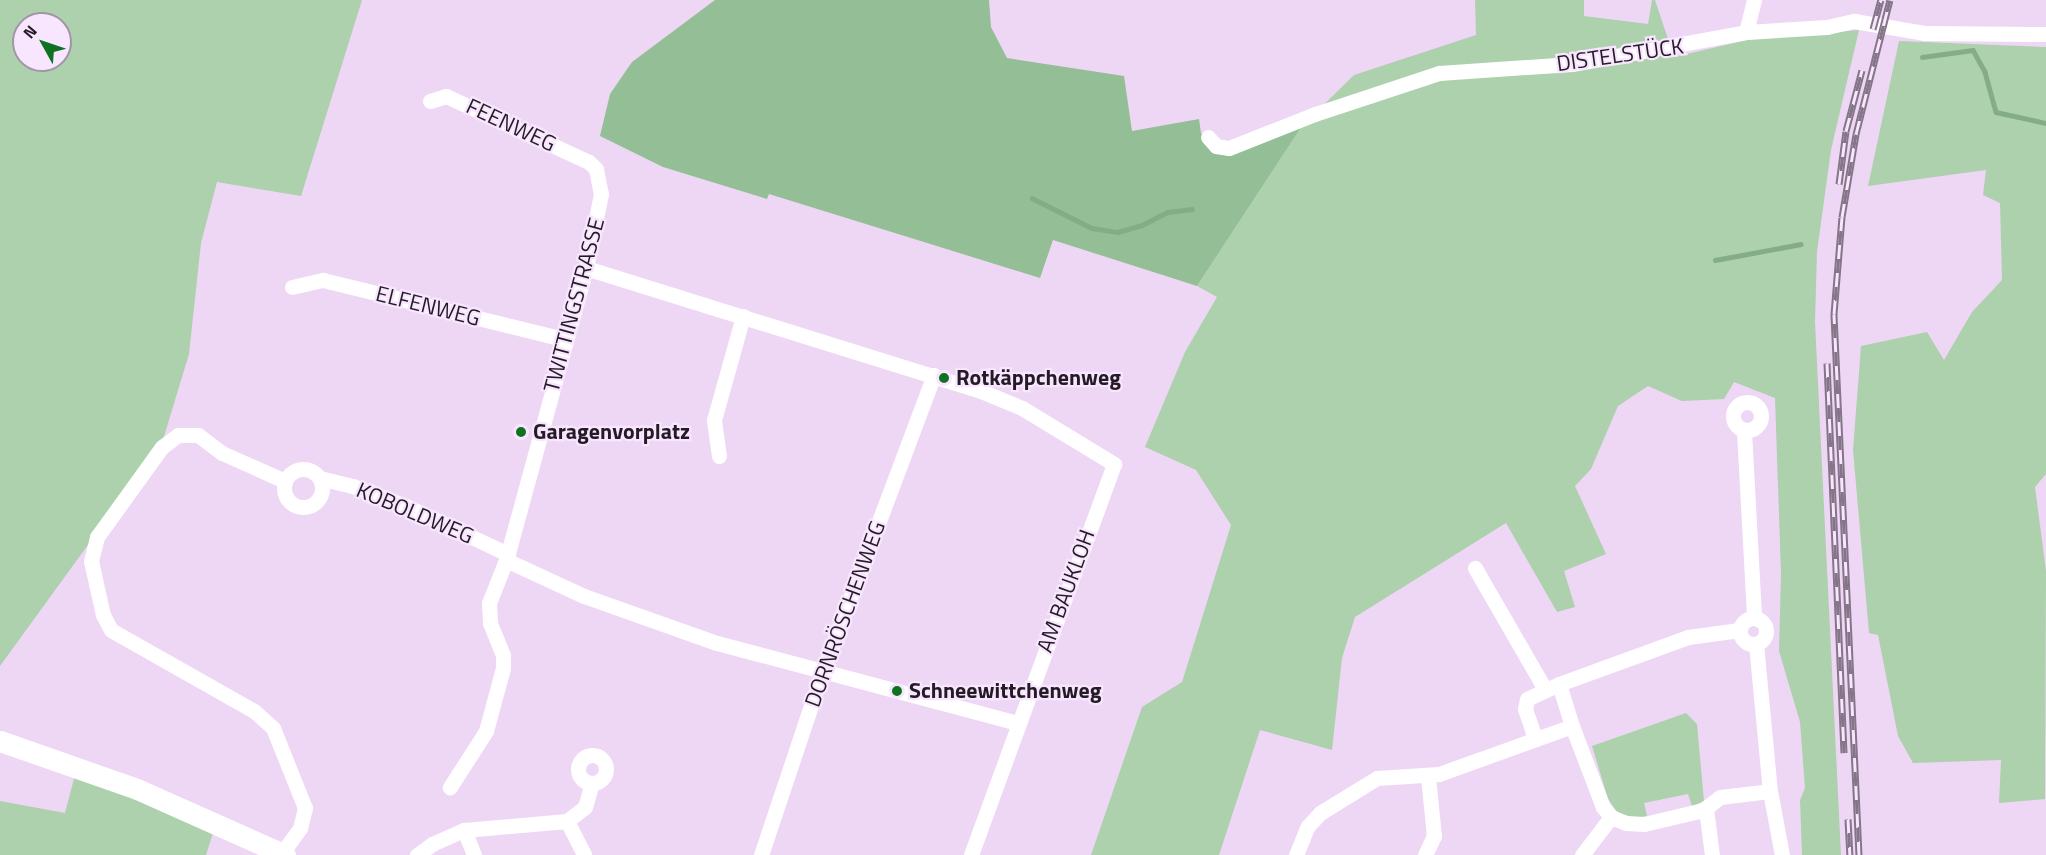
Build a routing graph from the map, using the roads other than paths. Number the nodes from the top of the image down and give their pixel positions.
1 (1754, 0) edge
2 (1746, 33) junction
3 (2046, 34) edge
4 (430, 101) dead end
5 (1208, 137) dead end
6 (590, 162) joint
7 (586, 268) junction
8 (292, 287) dead end
9 (742, 316) junction
10 (564, 339) junction
11 (934, 375) junction
12 (1744, 431) dead end
13 (719, 456) dead end
14 (320, 478) junction
15 (285, 481) junction
16 (507, 557) junction
17 (1474, 568) dead end
18 (1754, 618) junction
19 (1740, 630) junction
20 (1756, 644) junction
21 (823, 670) junction
22 (1552, 686) junction
23 (1017, 723) junction
24 (1572, 726) junction
25 (1535, 738) junction
26 (0, 741) edge
27 (1428, 777) junction
28 (592, 783) dead end
29 (450, 787) dead end
30 (1770, 791) junction
31 (1706, 809) junction
32 (1611, 817) junction
33 (567, 821) junction
34 (465, 830) junction
35 (284, 854) edge
36 (417, 855) edge
37 (474, 855) edge
38 (584, 855) edge
39 (760, 855) edge
40 (970, 855) edge
41 (1296, 855) edge
42 (1425, 855) edge
43 (1582, 855) edge
44 (1712, 855) edge
45 (1782, 855) edge

1 - 2 street
2 - 3 street, DISTELSTÜCK
2 - 5 street, DISTELSTÜCK
4 - 6 street, FEENWEG
6 - 7 street, TWITTINGSTRASSE
7 - 9 street
7 - 10 street, TWITTINGSTRASSE
8 - 10 street, ELFENWEG
9 - 11 street
9 - 13 street
10 - 16 street, TWITTINGSTRASSE
11 - 21 street, DORNRÖSCHENWEG
11 - 23 street, AM BAUKLOH
12 - 18 street
14 - 15 street, KOBOLDWEG
14 - 15 street, KOBOLDWEG
14 - 16 street, KOBOLDWEG
15 - 35 street
16 - 21 street
16 - 29 street, TWITTINGSTRASSE
17 - 22 street
18 - 19 street
18 - 20 street
19 - 20 street
19 - 22 street
20 - 30 street
21 - 23 street
21 - 39 street, DORNRÖSCHENWEG
22 - 24 street
22 - 25 street
23 - 40 street, AM BAUKLOH
24 - 25 street
24 - 32 street
25 - 27 street
26 - 35 street
27 - 41 street
27 - 42 street
28 - 33 street
30 - 31 street
30 - 45 street
31 - 32 street
31 - 44 street
32 - 43 street
33 - 34 street
33 - 38 street
34 - 36 street
34 - 37 street

